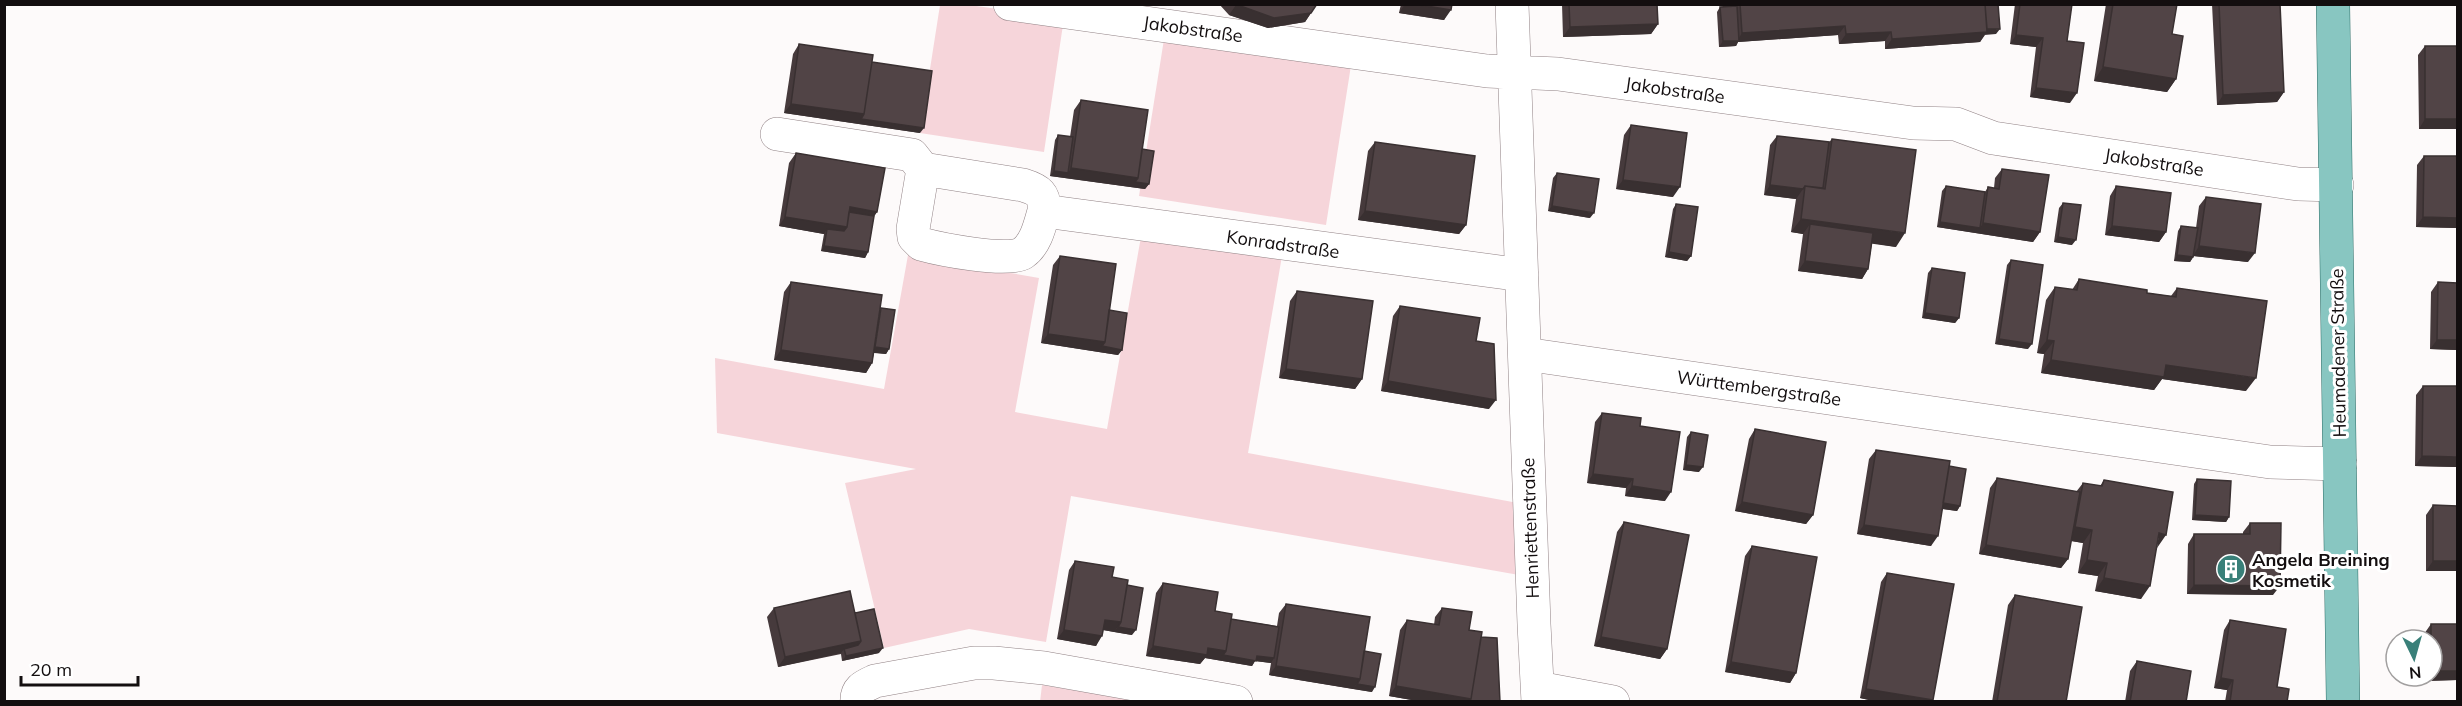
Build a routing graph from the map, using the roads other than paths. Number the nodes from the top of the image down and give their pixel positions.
1 (1010, 4) edge
2 (1512, 4) edge
3 (2333, 4) edge
4 (1514, 72) junction
5 (777, 134) dead end
6 (923, 170) junction
7 (2337, 185) junction
8 (1044, 211) junction
9 (1522, 275) junction
10 (1525, 354) junction
11 (2340, 464) junction
12 (1538, 695) edge
13 (857, 702) edge
14 (1236, 702) edge
15 (1613, 702) edge
16 (2343, 702) edge

1 - 4 street, Jakobstraße
2 - 4 street
3 - 7 main road, Heumadener Straße
4 - 7 street, Jakobstraße
4 - 9 street
5 - 6 street
6 - 8 street
6 - 8 street
7 - 11 main road, Heumadener Straße
8 - 9 street, Konradstraße
9 - 10 street
10 - 11 street, Württembergstraße
10 - 12 street, Henriettenstraße
11 - 16 main road, Heumadener Straße
12 - 15 street
13 - 14 street

